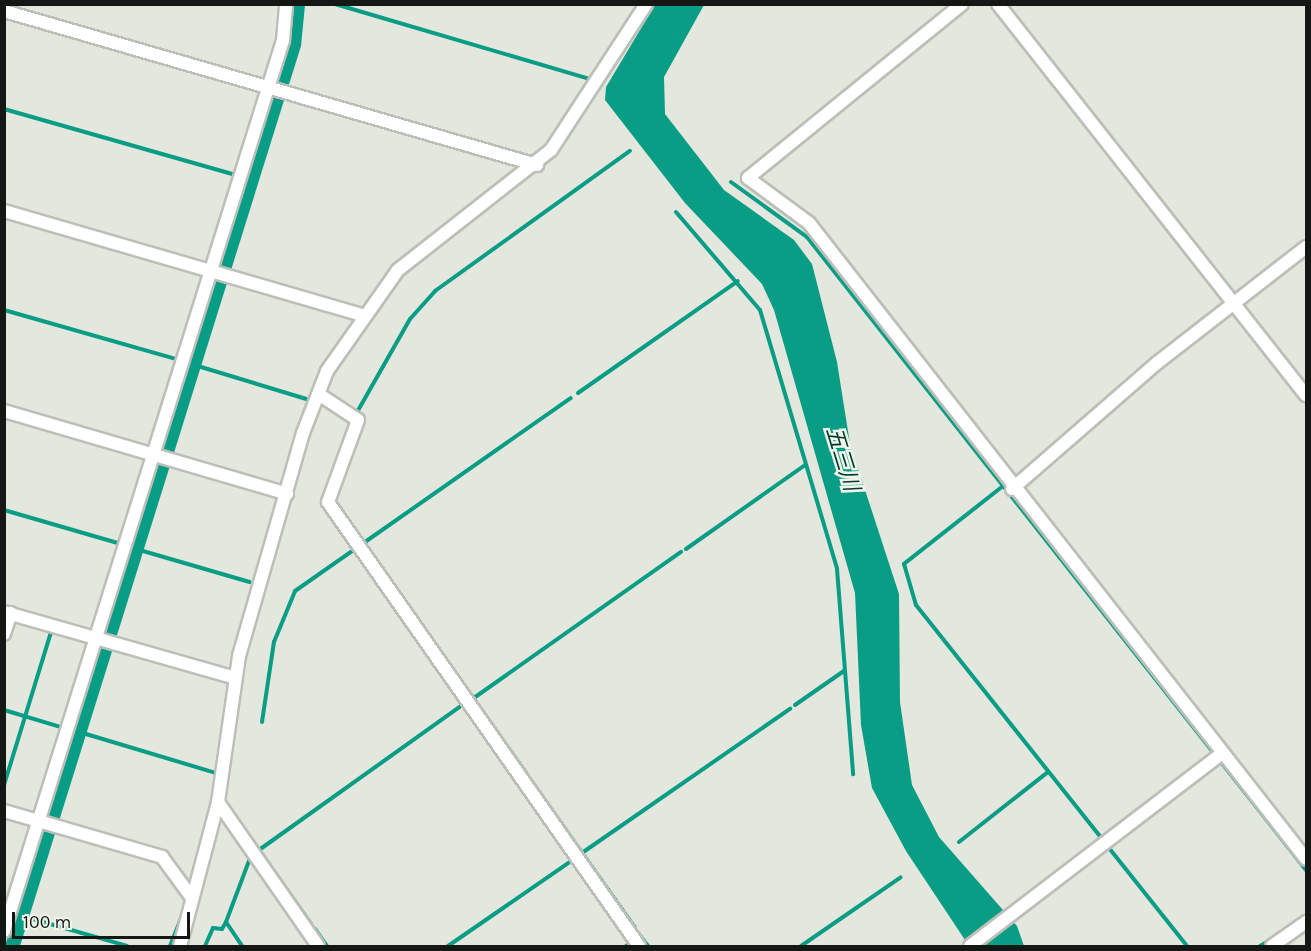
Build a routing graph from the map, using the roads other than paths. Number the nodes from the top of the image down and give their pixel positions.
1 (286, 4) edge
2 (646, 4) edge
3 (962, 4) edge
4 (998, 4) edge
5 (4, 10) edge
6 (269, 87) junction
7 (537, 165) junction
8 (4, 211) edge
9 (1306, 247) edge
10 (212, 271) junction
11 (1233, 303) junction
12 (363, 315) junction
13 (320, 395) junction
14 (1306, 395) edge
15 (4, 411) edge
16 (153, 454) junction
17 (1012, 489) junction
18 (287, 494) junction
19 (8, 613) edge
20 (4, 634) edge
21 (97, 637) junction
22 (235, 678) junction
23 (1222, 753) junction
24 (219, 802) junction
25 (4, 811) edge
26 (38, 821) junction
27 (1306, 859) edge
28 (192, 898) junction
29 (1306, 922) edge
30 (4, 931) edge
31 (180, 946) edge
32 (318, 946) edge
33 (639, 946) edge
34 (970, 946) edge
35 (1272, 946) edge

1 - 6 street
2 - 7 street
3 - 17 street
4 - 11 street
5 - 6 street
6 - 7 street
6 - 10 street
7 - 12 street
8 - 10 street
9 - 11 street
10 - 12 street
10 - 16 street
11 - 14 street
11 - 17 street
12 - 13 street
13 - 18 street
13 - 33 street
15 - 16 street
16 - 18 street
16 - 21 street
17 - 23 street
18 - 22 street
19 - 20 street
19 - 21 street
21 - 22 street
21 - 26 street
22 - 24 street
23 - 27 street
23 - 34 street
24 - 28 street
24 - 32 street
25 - 26 street
26 - 28 street
26 - 30 street
28 - 31 street
29 - 35 street

